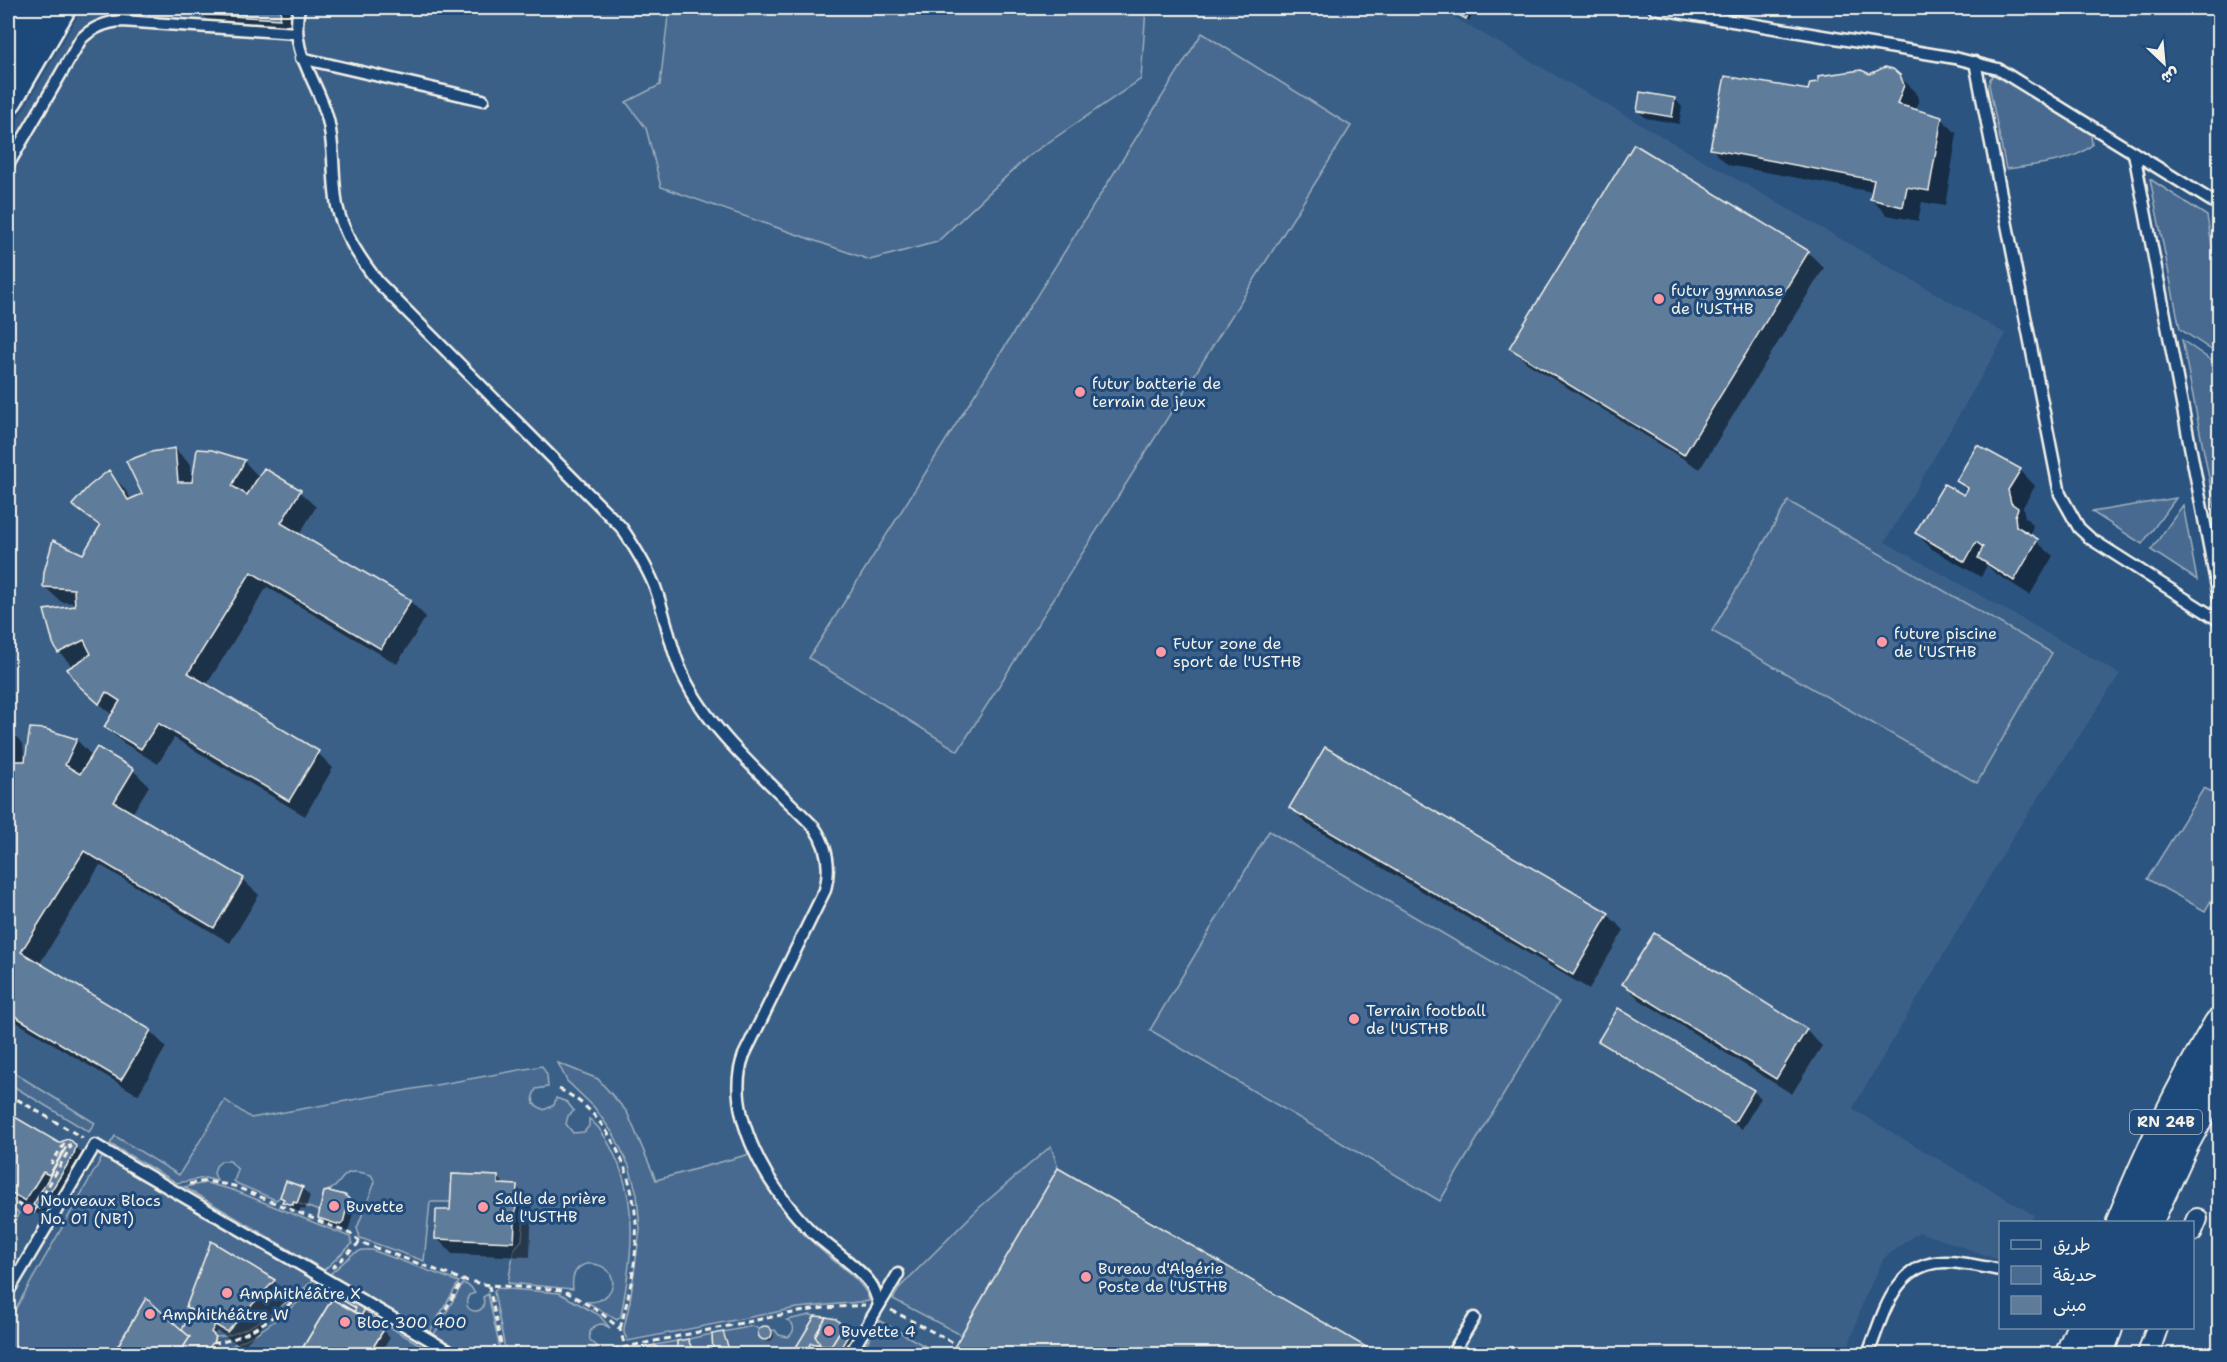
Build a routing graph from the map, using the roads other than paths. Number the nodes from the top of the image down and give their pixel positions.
1 (35, 8) edge
2 (61, 8) edge
3 (298, 8) edge
4 (1654, 8) edge
5 (296, 33) junction
6 (8, 52) edge
7 (301, 57) junction
8 (1975, 62) junction
9 (8, 99) edge
10 (483, 100) dead end
11 (2134, 153) junction
12 (8, 165) edge
13 (2220, 206) edge
14 (2220, 603) edge
15 (2220, 621) edge
16 (2220, 1025) edge
17 (2220, 1074) edge
18 (2123, 1221) edge
19 (2146, 1221) edge
20 (1999, 1270) edge
21 (898, 1274) dead end
22 (8, 1292) edge
23 (879, 1305) junction
24 (1474, 1318) dead end
25 (2083, 1329) edge
26 (2106, 1329) edge
27 (2157, 1329) edge
28 (448, 1353) edge
29 (850, 1354) edge
30 (1452, 1354) edge
31 (1868, 1354) edge
32 (2072, 1354) edge
33 (2096, 1354) edge
34 (2148, 1354) edge

1 - 6 main road
2 - 9 main road
3 - 5 lane
4 - 8 lane
5 - 7 lane
5 - 12 lane
7 - 10 lane
7 - 23 lane
8 - 11 lane
8 - 15 lane
11 - 13 lane
11 - 14 lane
16 - 18 main road, RN 24B
17 - 19 main road
20 - 31 lane
21 - 23 lane
22 - 28 lane
23 - 29 lane
24 - 30 lane
25 - 32 main road
26 - 33 main road
27 - 34 street

